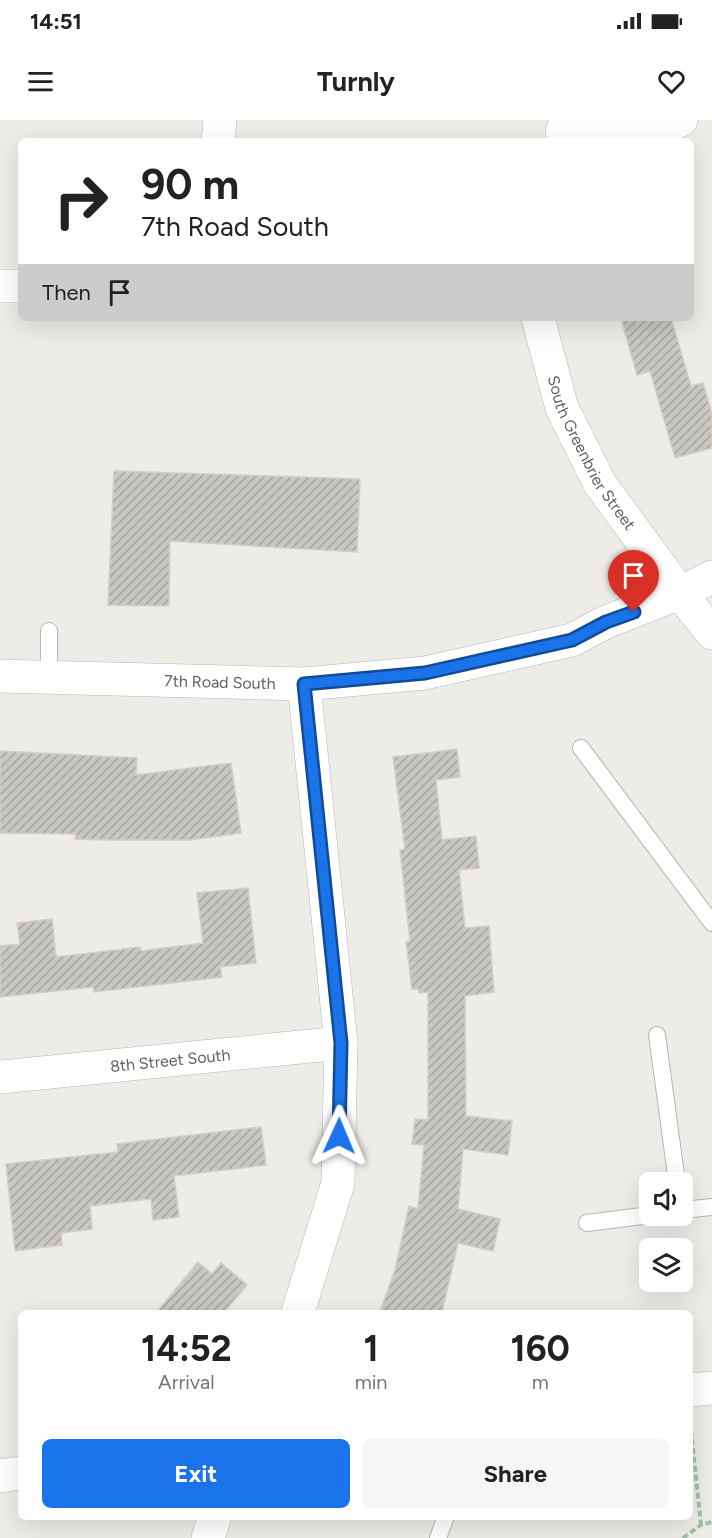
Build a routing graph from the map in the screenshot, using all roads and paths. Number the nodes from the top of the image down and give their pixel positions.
1 (220, 120) edge
2 (681, 120) edge
3 (562, 131) edge
4 (218, 138) edge
5 (0, 286) edge
6 (18, 286) edge
7 (539, 321) edge
8 (712, 577) edge
9 (680, 593) junction
10 (49, 631) dead end
11 (712, 633) edge
12 (0, 676) edge
13 (49, 677) junction
14 (304, 684) junction
15 (581, 748) dead end
16 (712, 923) edge
17 (657, 1035) dead end
18 (341, 1043) junction
19 (0, 1077) edge
20 (676, 1172) edge
21 (712, 1207) edge
22 (693, 1209) edge
23 (639, 1216) edge
24 (587, 1223) dead end
25 (299, 1310) edge
26 (712, 1388) edge
27 (693, 1390) edge
28 (693, 1451) edge
29 (18, 1473) edge
30 (0, 1476) edge
31 (214, 1520) edge
32 (445, 1520) edge
33 (712, 1522) edge
34 (700, 1525) junction
35 (208, 1538) edge
36 (438, 1538) edge
37 (683, 1538) edge

1 - 4 street
2 - 3 street
5 - 6 street
7 - 9 street, South Greenbrier Street
8 - 9 street, 7th Road South
9 - 11 street, South Greenbrier Street
9 - 14 street, 7th Road South
10 - 13 lane
12 - 13 street, 7th Road South
13 - 14 street, 7th Road South
14 - 18 street
15 - 16 lane
17 - 20 lane
18 - 19 street, 8th Street South
18 - 25 street
21 - 22 lane
23 - 24 lane
26 - 27 street
28 - 34 path
29 - 30 street
31 - 35 street
32 - 36 lane
33 - 34 path
34 - 37 path

